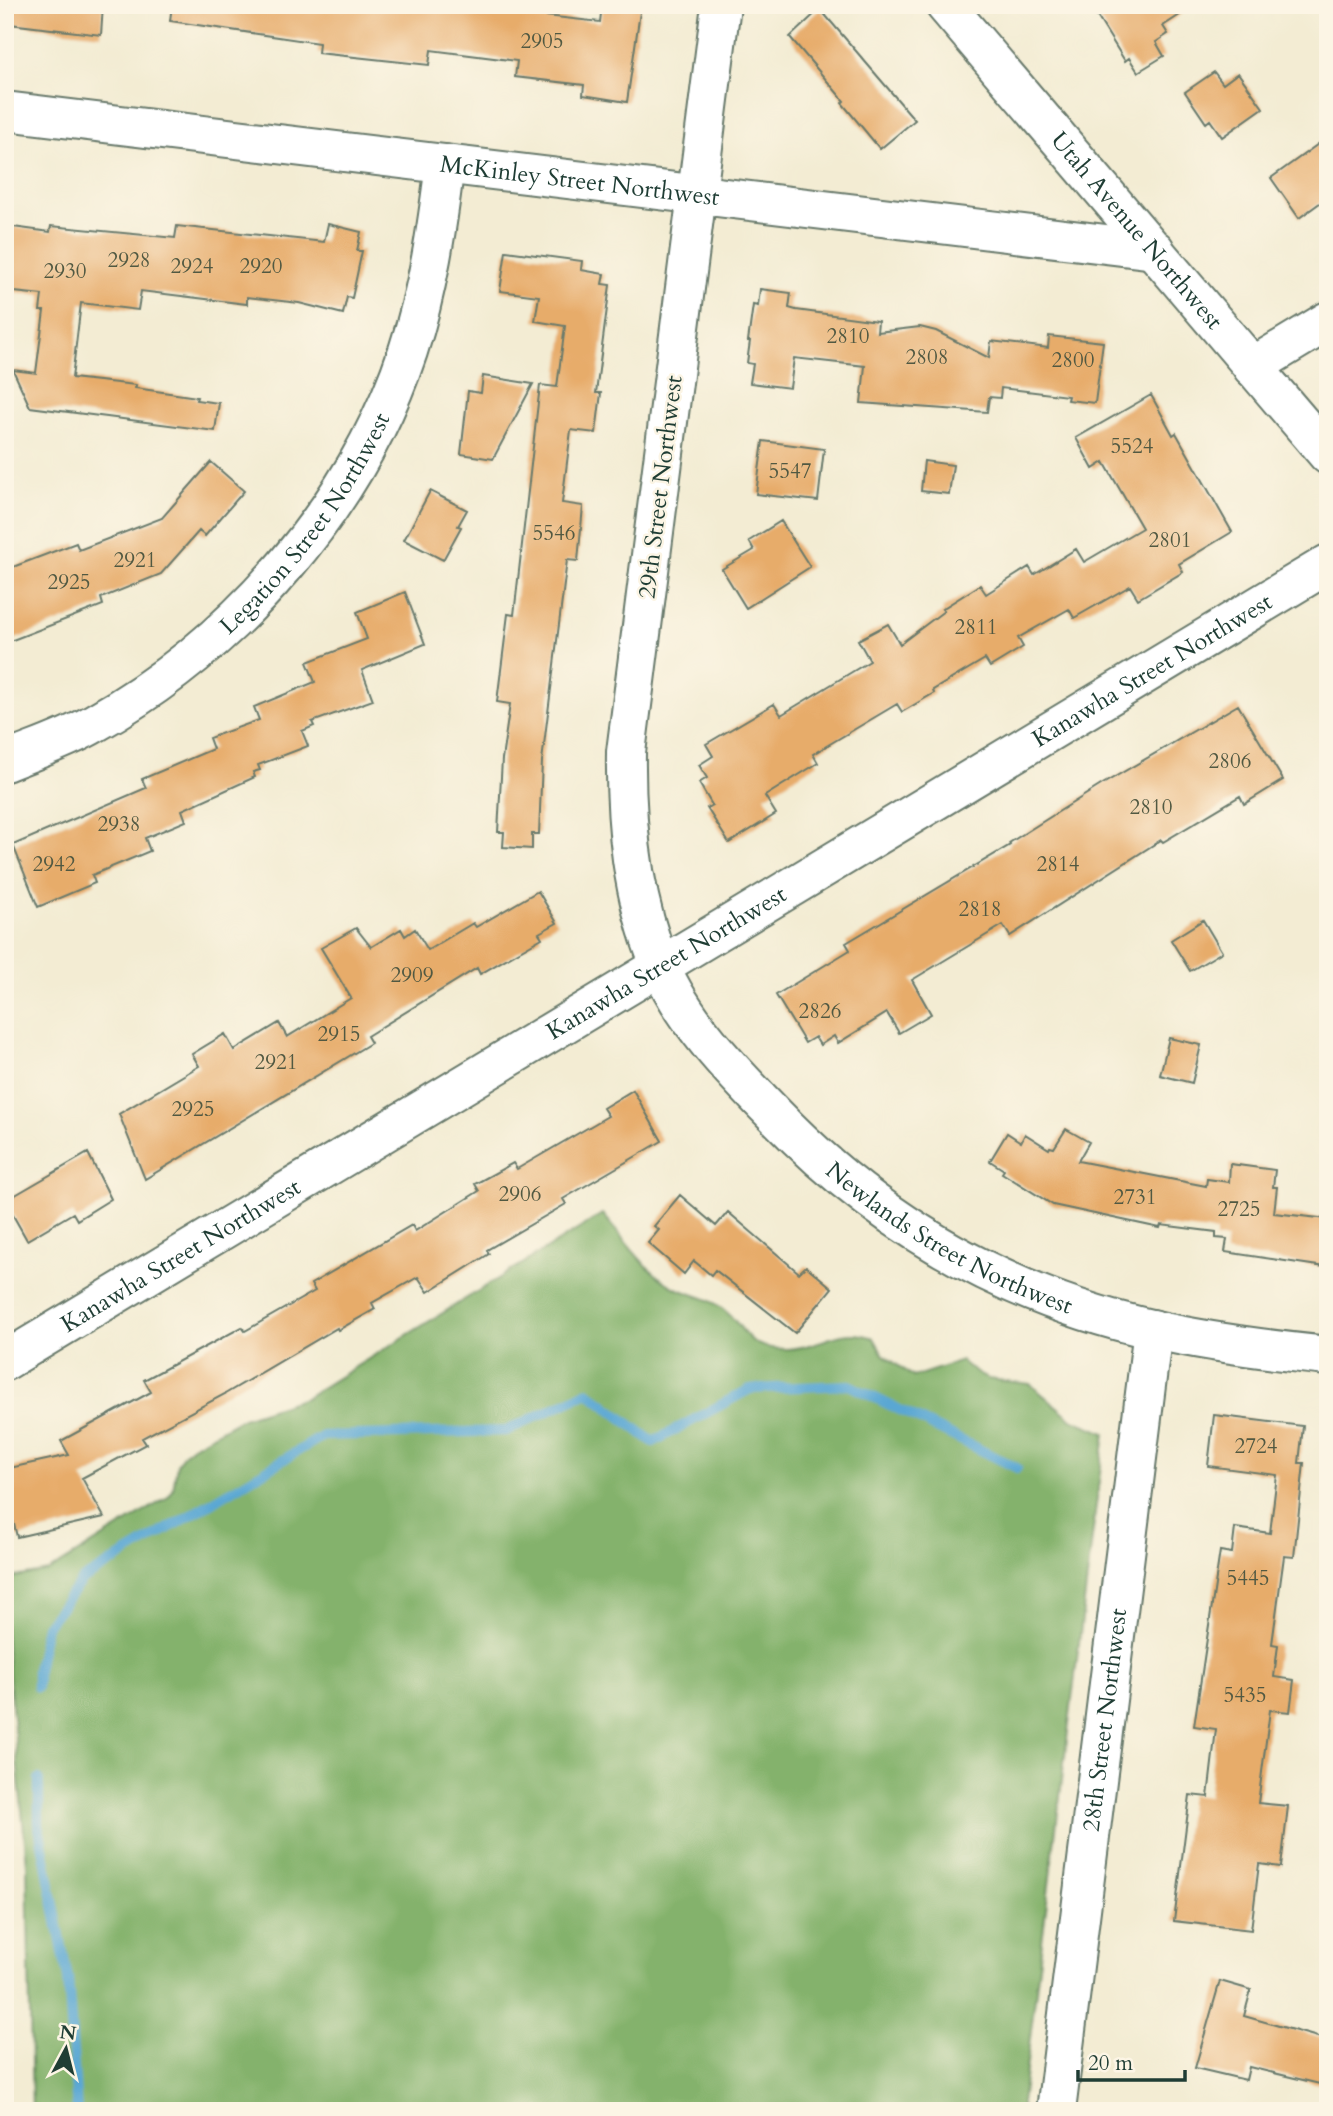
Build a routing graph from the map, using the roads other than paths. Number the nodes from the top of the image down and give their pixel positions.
1 (721, 5) edge
2 (945, 5) edge
3 (5, 111) edge
4 (445, 164) junction
5 (696, 195) junction
6 (1155, 250) junction
7 (1328, 321) edge
8 (1252, 367) junction
9 (1328, 455) edge
10 (1328, 564) edge
11 (5, 762) edge
12 (660, 966) junction
13 (1153, 1329) junction
14 (1328, 1356) edge
15 (5, 1361) edge
16 (1056, 2111) edge

1 - 5 street, 29th Street Northwest
2 - 6 street, Utah Avenue Northwest
3 - 4 street, McKinley Street Northwest
4 - 5 street, McKinley Street Northwest
4 - 11 street, Legation Street Northwest
5 - 6 street, McKinley Street Northwest
5 - 12 street, 29th Street Northwest
6 - 8 street, Utah Avenue Northwest
7 - 8 street
8 - 9 street, Utah Avenue Northwest
10 - 12 street, Kanawha Street Northwest
12 - 13 street, Newlands Street Northwest
12 - 15 street, Kanawha Street Northwest
13 - 14 street, Newlands Street Northwest
13 - 16 street, 28th Street Northwest

